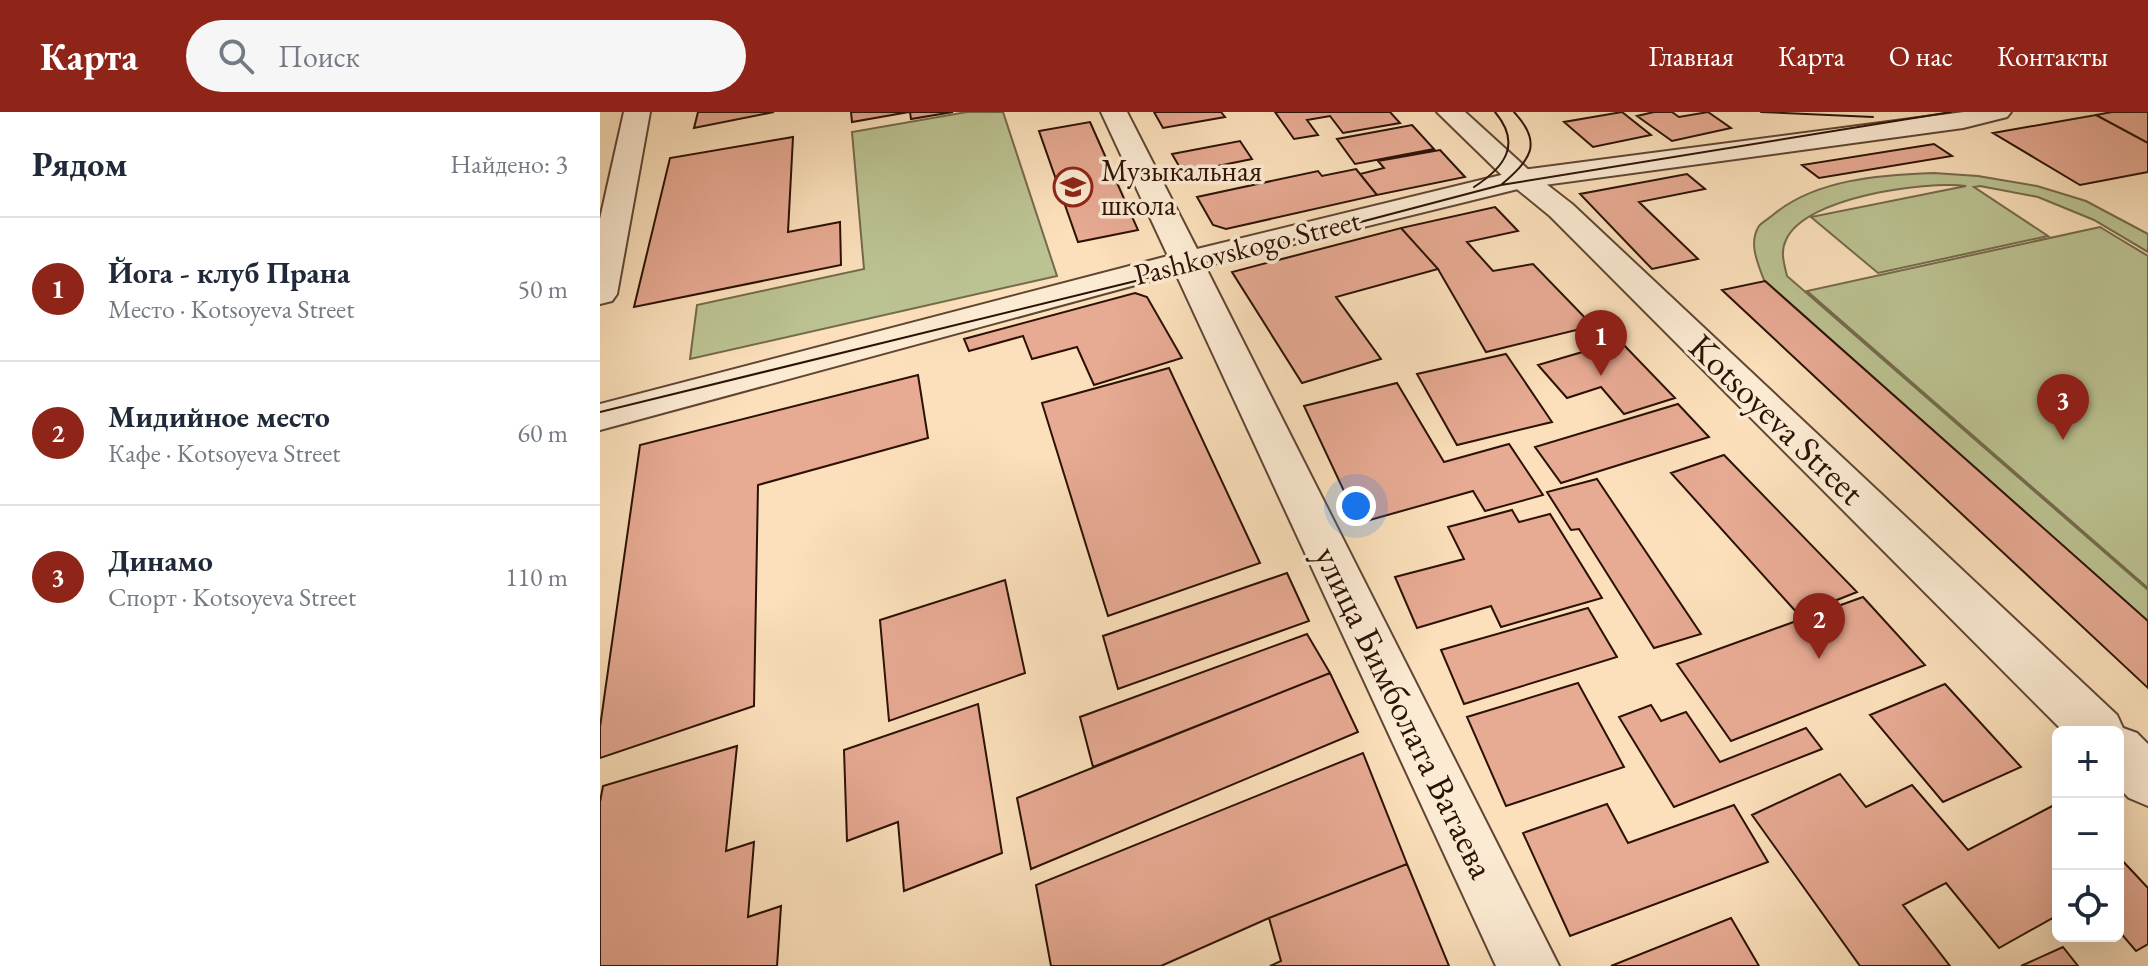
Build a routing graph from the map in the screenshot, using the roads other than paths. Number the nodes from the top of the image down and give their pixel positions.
1 (637, 112) edge
2 (1114, 112) edge
3 (1450, 112) edge
4 (1998, 112) edge
5 (1522, 179) junction
6 (1186, 261) junction
7 (600, 294) edge
8 (600, 417) edge
9 (2093, 726) edge
10 (2124, 757) edge
11 (2148, 780) edge
12 (1528, 966) edge

1 - 7 street
2 - 6 street, улица Бимболата Ватаева
3 - 5 street, Kotsoyeva Street
4 - 5 street, Pashkovskogo Street
5 - 6 street, Pashkovskogo Street
5 - 9 street, Kotsoyeva Street
6 - 8 street, Pashkovskogo Street
6 - 12 street, улица Бимболата Ватаева
10 - 11 street

